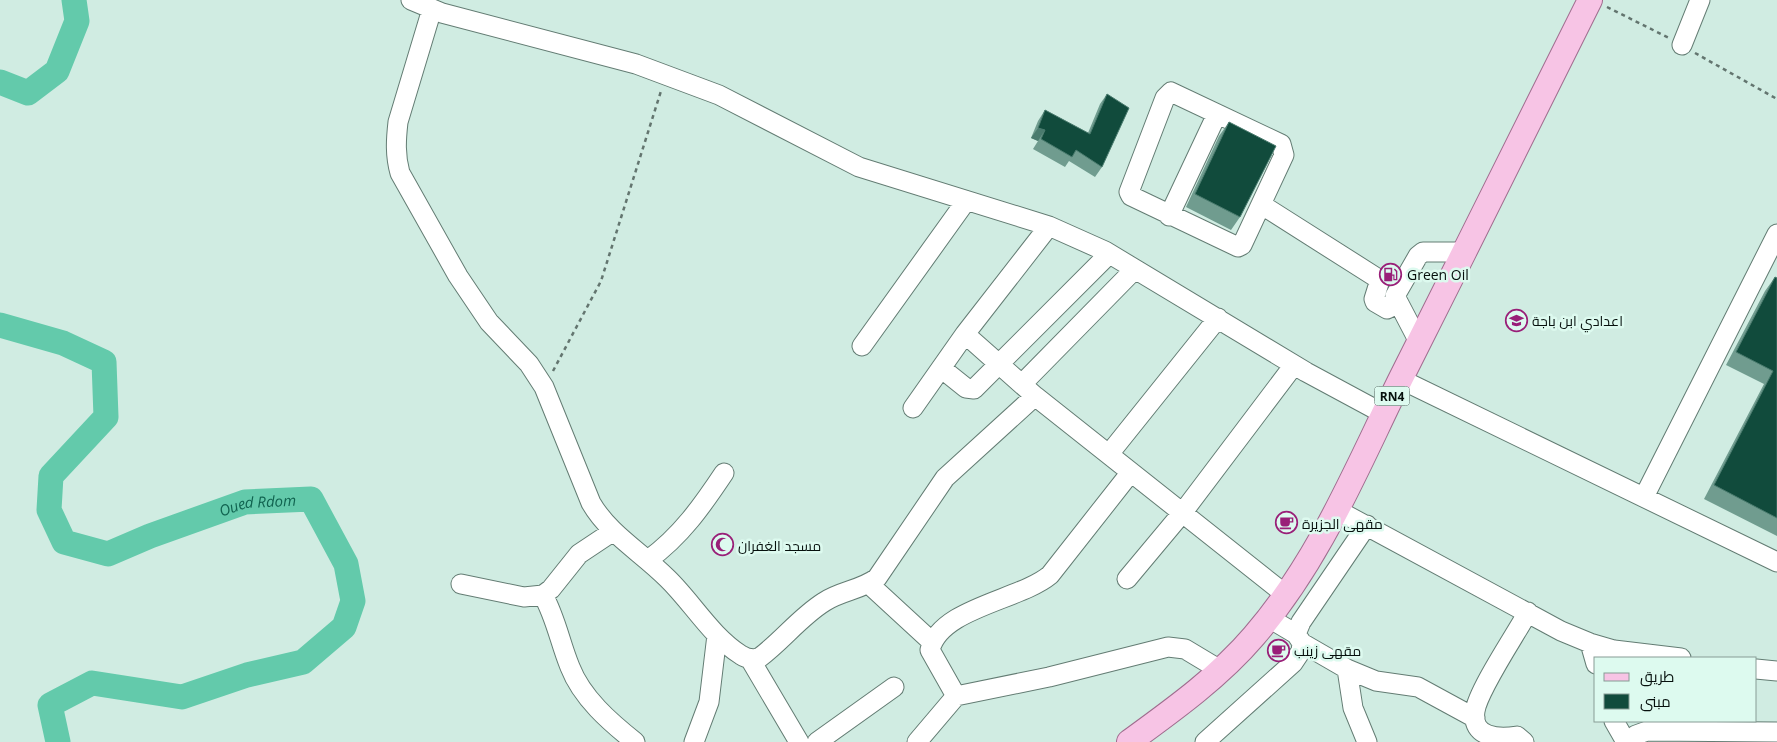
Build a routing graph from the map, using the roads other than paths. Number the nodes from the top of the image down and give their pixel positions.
1 (410, 0) edge
2 (1590, 0) edge
3 (1700, 0) edge
4 (432, 9) junction
5 (1682, 45) dead end
6 (1217, 114) junction
7 (966, 201) junction
8 (1262, 205) junction
9 (1169, 216) junction
10 (1049, 226) junction
11 (1777, 234) edge
12 (1464, 252) junction
13 (1109, 254) junction
14 (1135, 269) junction
15 (1397, 304) junction
16 (1218, 318) junction
17 (965, 334) junction
18 (1419, 342) junction
19 (862, 346) dead end
20 (1000, 365) junction
21 (1294, 365) junction
22 (941, 368) junction
23 (1400, 380) junction
24 (1029, 390) junction
25 (913, 408) dead end
26 (1384, 414) junction
27 (1109, 454) junction
28 (1131, 472) junction
29 (724, 473) dead end
30 (1644, 497) junction
31 (1337, 510) junction
32 (1182, 512) junction
33 (1366, 525) junction
34 (612, 532) junction
35 (648, 560) junction
36 (1777, 562) edge
37 (1127, 579) dead end
38 (461, 584) dead end
39 (869, 584) junction
40 (543, 595) junction
41 (1286, 595) junction
42 (1528, 612) junction
43 (1269, 618) junction
44 (717, 635) junction
45 (1299, 638) junction
46 (932, 642) junction
47 (1590, 643) junction
48 (1594, 657) edge
49 (1673, 657) edge
50 (750, 659) junction
51 (1347, 669) junction
52 (1757, 669) edge
53 (1220, 670) junction
54 (1777, 671) edge
55 (894, 688) dead end
56 (956, 696) junction
57 (1475, 718) junction
58 (1615, 722) edge
59 (1777, 732) edge
60 (1139, 739) edge
61 (635, 742) edge
62 (694, 742) edge
63 (799, 742) edge
64 (817, 742) edge
65 (917, 742) edge
66 (1205, 742) edge
67 (1366, 742) edge
68 (1524, 742) edge
69 (1627, 742) edge

1 - 4 street
2 - 12 main road, RN4
3 - 5 street
4 - 7 street
4 - 34 street
6 - 8 street
6 - 9 street
6 - 9 street
7 - 10 street
7 - 19 street
8 - 9 street
8 - 15 street
10 - 13 street
10 - 17 street
11 - 30 street
12 - 15 street
12 - 18 main road, RN4
13 - 14 street
13 - 20 street
14 - 16 street
14 - 24 street
15 - 18 street
16 - 21 street
16 - 27 street
17 - 20 street
17 - 22 street
18 - 23 main road, RN4
20 - 22 street
20 - 24 street
21 - 26 street
21 - 32 street
22 - 25 street
23 - 26 main road, RN4
23 - 30 street
24 - 27 street
24 - 39 street
26 - 31 main road, RN4
27 - 28 street
28 - 32 street
28 - 46 street
29 - 35 street
30 - 36 street
31 - 33 street
31 - 41 main road, RN4
32 - 37 street
32 - 41 street
33 - 42 street
33 - 45 street
34 - 35 street
34 - 40 street
35 - 44 street
38 - 40 street
39 - 46 street
39 - 50 street
40 - 61 street
41 - 43 main road, RN4
42 - 47 street
42 - 57 street
43 - 45 street
43 - 53 main road, RN4
44 - 50 street
44 - 62 street
45 - 51 street
45 - 66 street
46 - 56 street
47 - 48 street
47 - 49 street
50 - 63 street
51 - 57 street
51 - 67 street
52 - 54 street
53 - 56 street
53 - 60 main road, RN4
55 - 64 street
56 - 65 street
57 - 68 street
58 - 69 street
59 - 69 street

